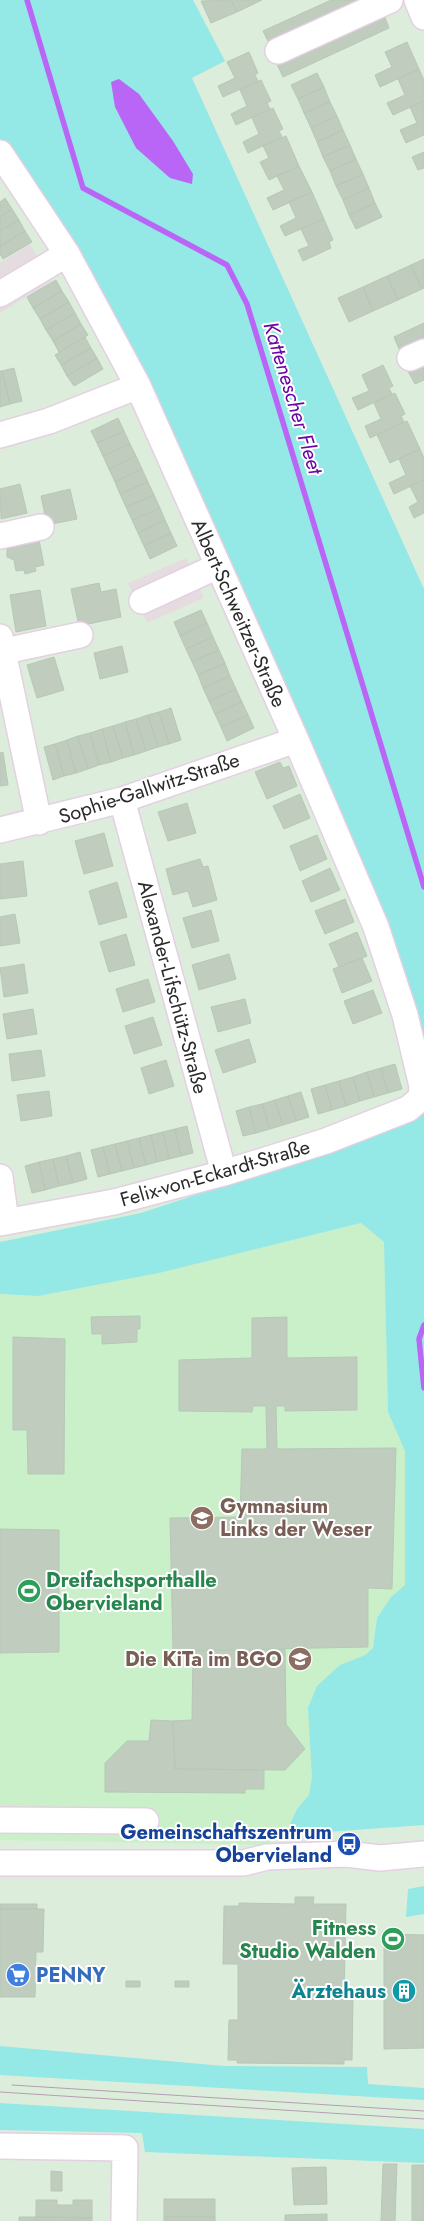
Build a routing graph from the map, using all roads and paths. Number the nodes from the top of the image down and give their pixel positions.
1 (390, 0) edge
2 (417, 0) edge
3 (424, 16) edge
4 (278, 51) dead end
5 (0, 152) edge
6 (68, 254) junction
7 (0, 294) edge
8 (138, 386) junction
9 (0, 435) edge
10 (41, 527) dead end
11 (0, 536) edge
12 (218, 566) junction
13 (142, 601) dead end
14 (80, 635) dead end
15 (1, 646) edge
16 (296, 740) junction
17 (122, 800) junction
18 (39, 822) junction
19 (0, 830) edge
20 (421, 1098) joint
21 (224, 1173) junction
22 (0, 1177) edge
23 (3, 1222) edge
24 (4, 1818) edge
25 (146, 1821) dead end
26 (424, 1854) edge
27 (0, 1863) edge
28 (0, 2146) edge
29 (124, 2221) edge

1 - 4 street
2 - 3 street
5 - 6 street, Albert-Schweitzer-Straße
6 - 7 street
6 - 8 street, Albert-Schweitzer-Straße
8 - 9 street
8 - 12 street, Albert-Schweitzer-Straße
10 - 11 street
12 - 13 street
12 - 16 street, Albert-Schweitzer-Straße
14 - 15 street
15 - 18 street
16 - 17 street, Sophie-Gallwitz-Straße
16 - 20 street, Albert-Schweitzer-Straße
17 - 18 street, Sophie-Gallwitz-Straße
17 - 21 street, Alexander-Lifschütz-Straße
18 - 19 street, Sophie-Gallwitz-Straße
20 - 21 street, Felix-von-Eckardt-Straße
21 - 23 street, Felix-von-Eckardt-Straße
22 - 23 street
24 - 25 street
26 - 27 street
28 - 29 street

